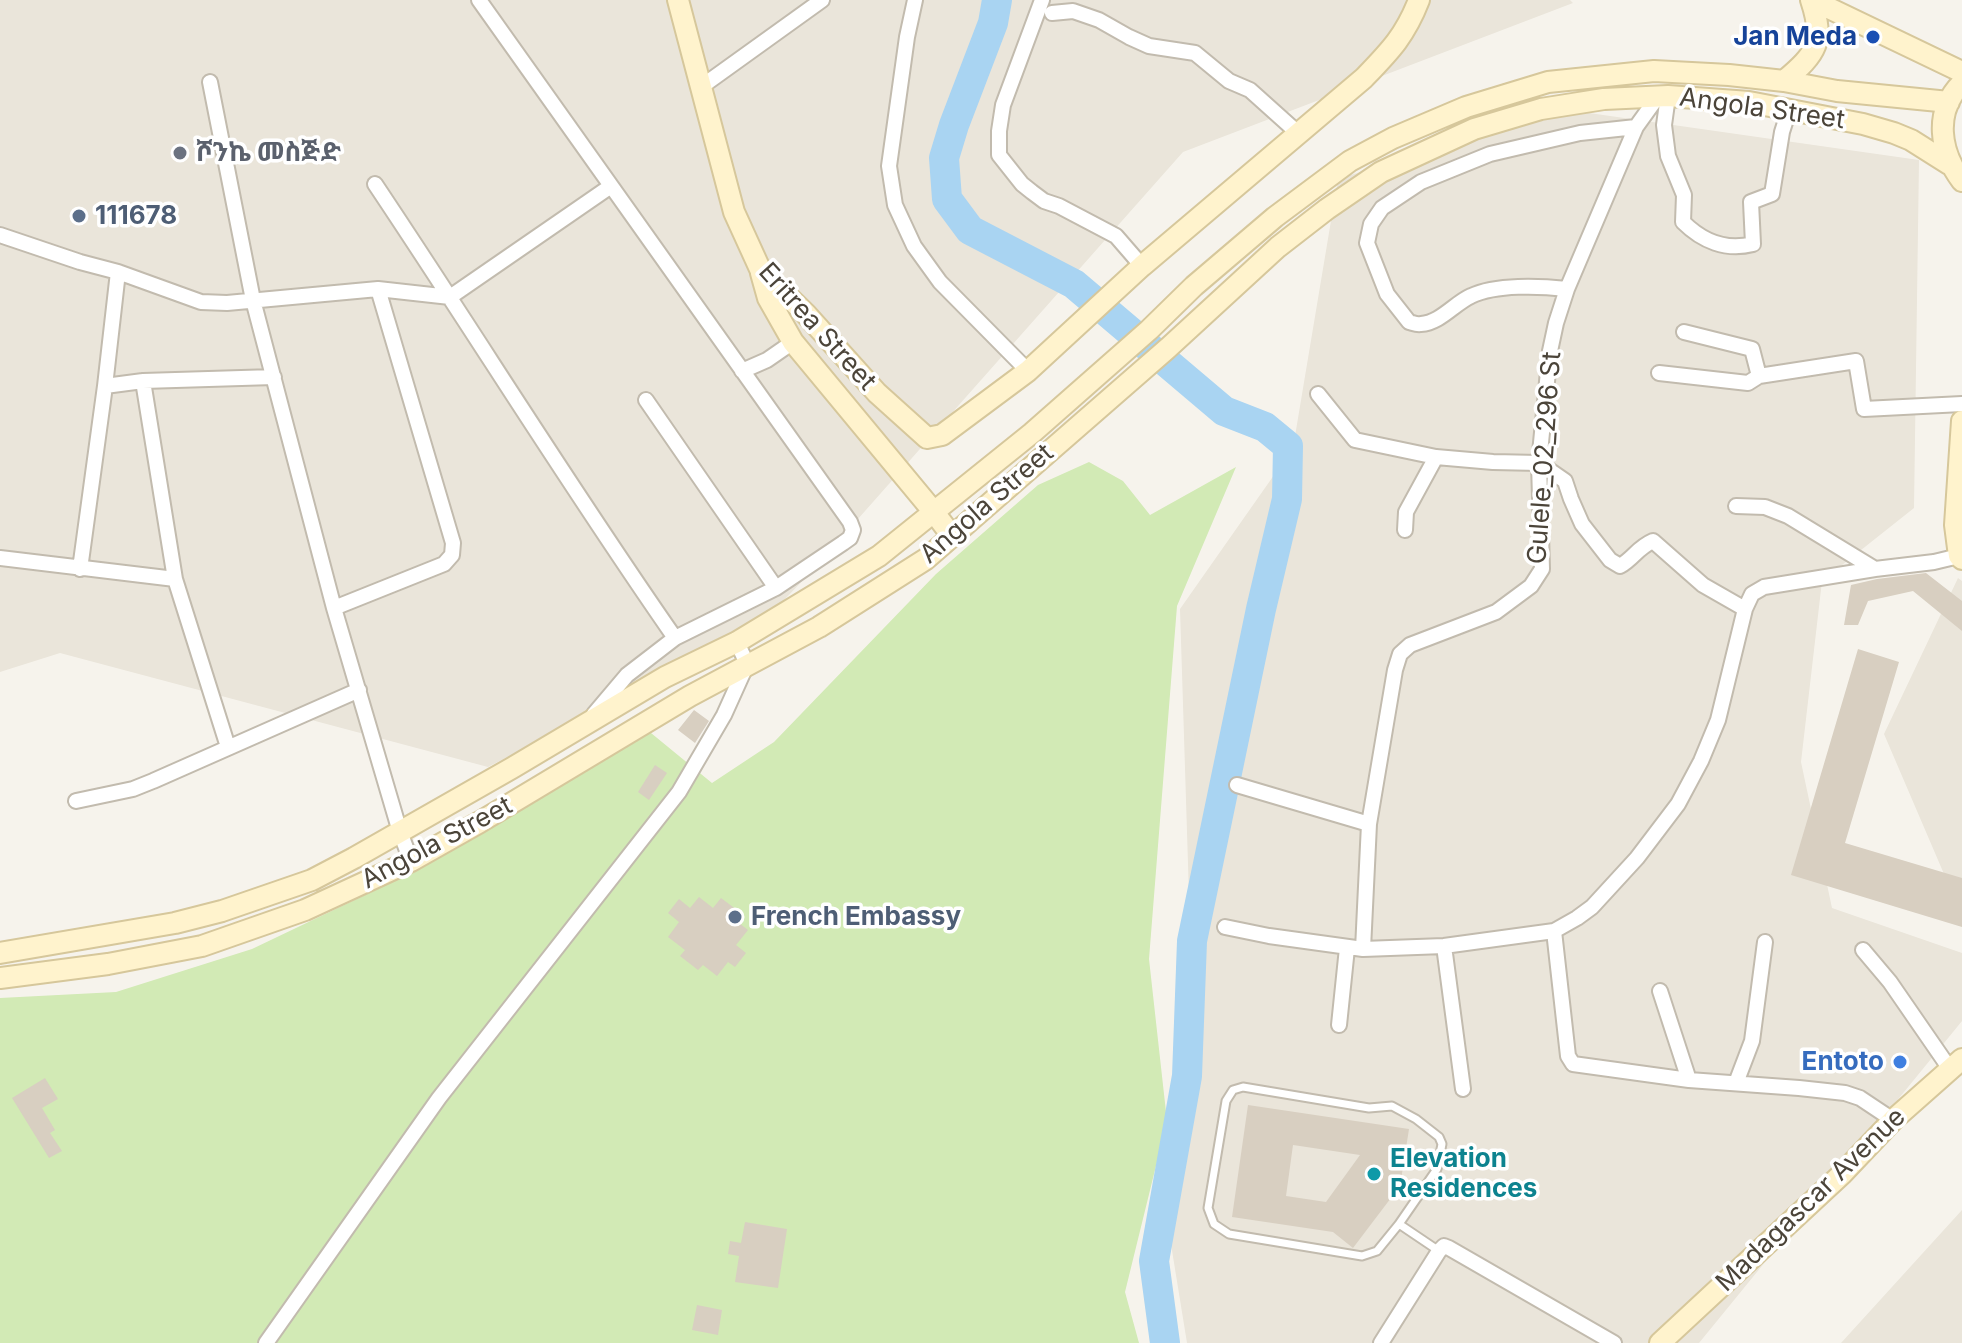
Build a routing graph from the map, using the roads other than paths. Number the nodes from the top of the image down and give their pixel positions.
1 (479, 0) edge
2 (678, 0) edge
3 (822, 0) edge
4 (915, 0) edge
5 (1042, 0) edge
6 (1419, 0) edge
7 (1811, 0) edge
8 (1052, 13) dead end
9 (1962, 72) edge
10 (1784, 81) junction
11 (210, 82) dead end
12 (1962, 83) edge
13 (701, 87) junction
14 (1663, 96) junction
15 (1949, 102) junction
16 (1789, 110) junction
17 (1636, 127) junction
18 (1299, 134) junction
19 (1949, 164) junction
20 (1962, 181) edge
21 (375, 184) dead end
22 (611, 186) junction
23 (0, 235) edge
24 (1142, 266) junction
25 (760, 269) junction
26 (118, 272) junction
27 (378, 289) junction
28 (1567, 289) junction
29 (450, 297) junction
30 (253, 300) junction
31 (1684, 332) dead end
32 (793, 342) junction
33 (742, 371) junction
34 (1028, 371) junction
35 (1659, 373) dead end
36 (1759, 376) junction
37 (274, 377) junction
38 (143, 381) junction
39 (105, 386) junction
40 (1318, 394) dead end
41 (646, 400) dead end
42 (1962, 404) edge
43 (1962, 421) edge
44 (1436, 457) junction
45 (1539, 463) junction
46 (1736, 506) dead end
47 (933, 511) junction
48 (1405, 530) dead end
49 (952, 536) junction
50 (0, 558) edge
51 (1960, 558) edge
52 (80, 569) junction
53 (1875, 569) junction
54 (175, 579) junction
55 (776, 588) junction
56 (334, 608) junction
57 (1745, 609) junction
58 (675, 638) junction
59 (737, 642) junction
60 (747, 664) junction
61 (359, 690) junction
62 (586, 724) junction
63 (228, 747) junction
64 (1237, 785) dead end
65 (76, 801) dead end
66 (1369, 824) junction
67 (400, 832) junction
68 (411, 861) junction
69 (1225, 927) dead end
70 (1554, 931) junction
71 (1765, 942) dead end
72 (1444, 946) junction
73 (1347, 948) junction
74 (1363, 949) junction
75 (1863, 950) dead end
76 (0, 953) edge
77 (0, 978) edge
78 (1660, 991) dead end
79 (1339, 1025) dead end
80 (1956, 1064) edge
81 (1689, 1080) junction
82 (1736, 1083) junction
83 (1463, 1089) dead end
84 (1893, 1120) junction
85 (1399, 1224) junction
86 (1439, 1251) junction
87 (266, 1343) edge
88 (1381, 1343) edge
89 (1614, 1343) edge
90 (1660, 1343) edge

1 - 22 street
2 - 13 main road, Eritrea Street
3 - 13 street
4 - 34 street
5 - 24 street
6 - 18 main road
7 - 9 main road
7 - 10 main road
8 - 18 street
10 - 15 main road
10 - 47 main road
11 - 30 street
12 - 15 main road
13 - 25 main road, Eritrea Street
14 - 16 main road, Angola Street
14 - 16 street
14 - 17 street, Gulele_02_296 St
14 - 49 main road, Angola Street
15 - 19 main road
16 - 19 main road, Angola Street
17 - 28 street, Gulele_02_296 St
17 - 28 street
18 - 24 main road
19 - 20 main road
21 - 29 street
22 - 29 street
22 - 33 street
23 - 26 street
24 - 34 main road
25 - 32 main road
25 - 34 main road, Eritrea Street
26 - 30 street
26 - 39 street
27 - 29 street
27 - 30 street
27 - 56 street
28 - 45 street, Gulele_02_296 St
29 - 58 street
30 - 37 street
31 - 36 street
32 - 33 street
32 - 47 main road
33 - 55 street
35 - 36 street
36 - 42 street
37 - 38 street
37 - 56 street
38 - 39 street
38 - 54 street
39 - 52 street
40 - 44 street
41 - 55 street
43 - 51 main road
44 - 45 street
44 - 48 street
45 - 57 street
45 - 66 street, Gulele_02_296 St
46 - 53 street
47 - 49 main road
47 - 59 main road
49 - 60 main road, Angola Street
50 - 52 street
51 - 53 street
52 - 54 street
53 - 57 street
54 - 63 street
55 - 58 street
56 - 61 street
57 - 70 street
58 - 62 street
59 - 60 street
59 - 62 main road
60 - 68 main road, Angola Street
60 - 87 street
61 - 63 street
61 - 67 street
62 - 67 main road
63 - 65 street
64 - 66 street
66 - 74 street, Gulele_02_296 St
67 - 68 street
67 - 76 main road
68 - 77 main road, Angola Street
69 - 73 street
70 - 72 street
70 - 81 street
71 - 82 street
72 - 74 street
72 - 83 street
73 - 74 street
73 - 79 street
75 - 80 street
78 - 81 street
80 - 84 main road, Madagascar Avenue
81 - 82 street
82 - 84 street
84 - 90 main road, Madagascar Avenue
85 - 85 lane
85 - 86 lane
86 - 88 street
86 - 89 street

